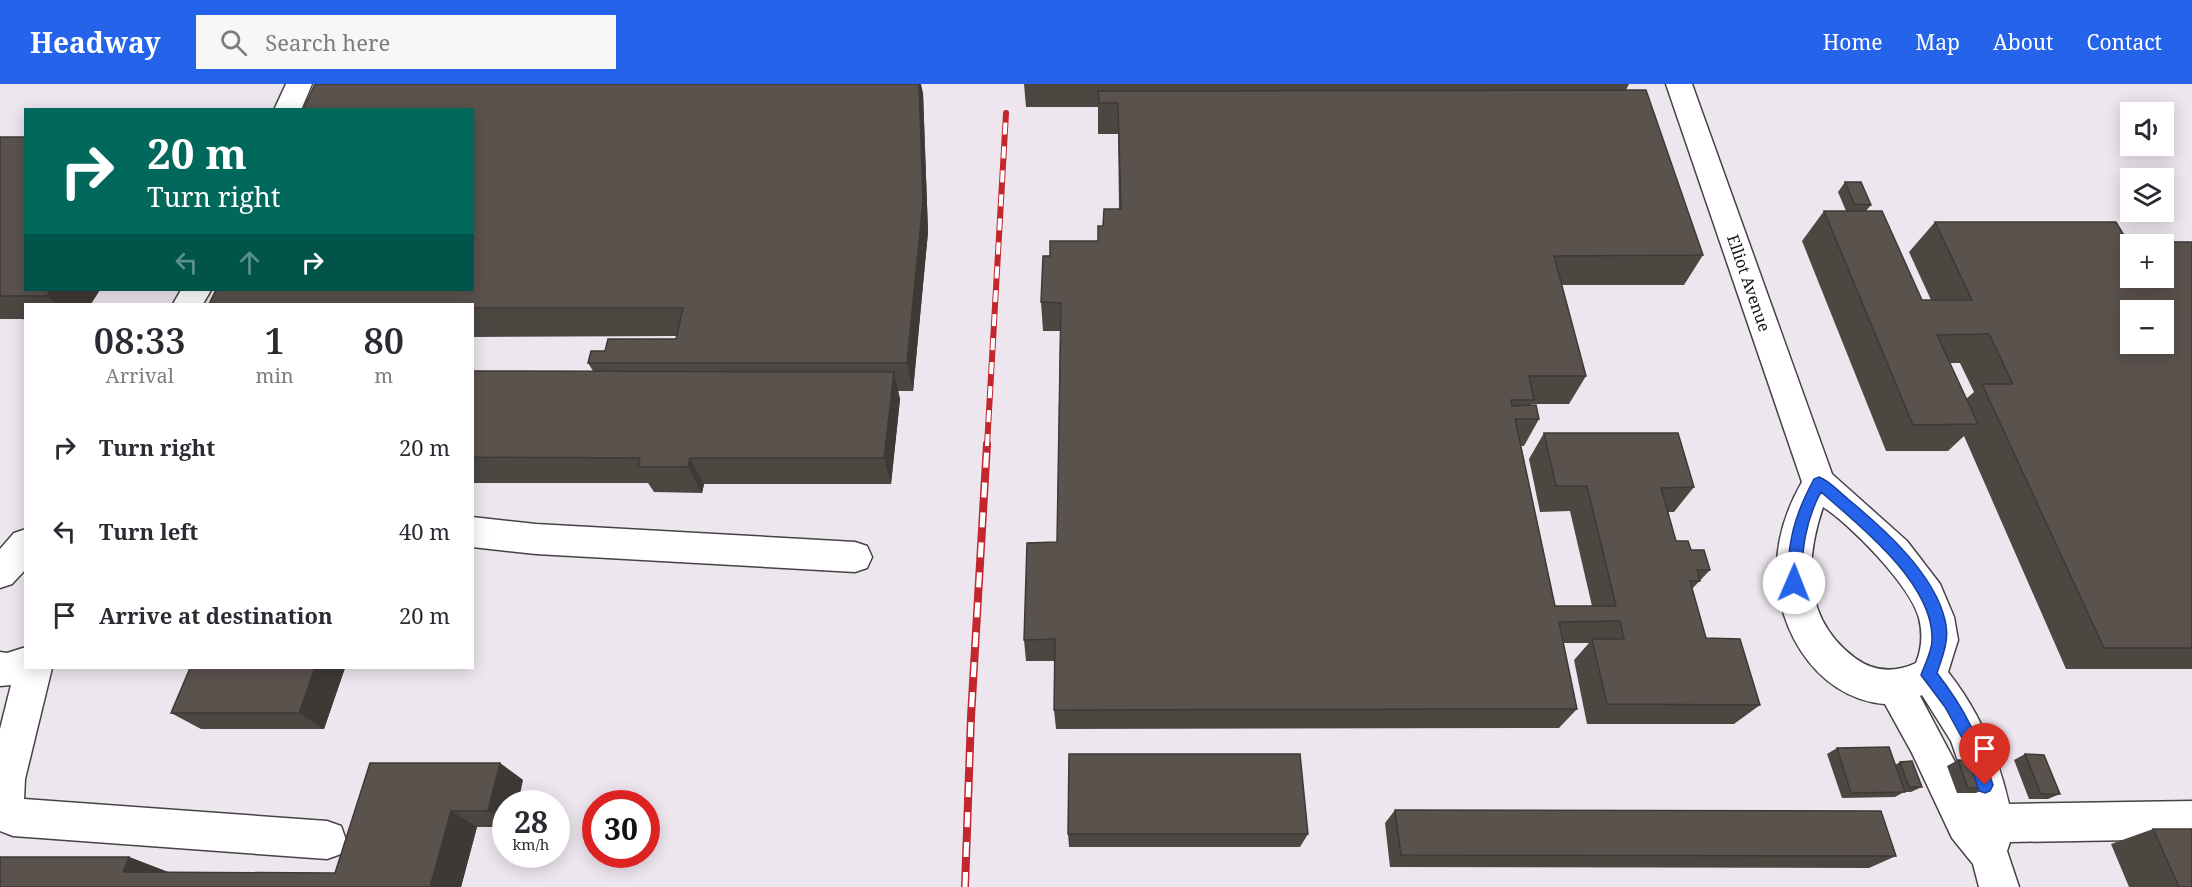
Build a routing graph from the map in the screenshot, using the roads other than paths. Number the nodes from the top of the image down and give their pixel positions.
1 (299, 84) edge
2 (1679, 84) edge
3 (288, 108) edge
4 (1819, 483) junction
5 (474, 532) edge
6 (24, 546) edge
7 (855, 557) dead end
8 (0, 573) edge
9 (24, 665) edge
10 (0, 669) edge
11 (34, 669) edge
12 (1912, 681) junction
13 (3, 815) edge
14 (2192, 820) edge
15 (327, 840) dead end
16 (1987, 847) edge

1 - 3 street
2 - 4 street, Elliot Avenue
4 - 12 street
4 - 12 street
5 - 7 street
6 - 8 street
9 - 10 street
11 - 13 street
12 - 16 street
13 - 15 street
14 - 16 street

